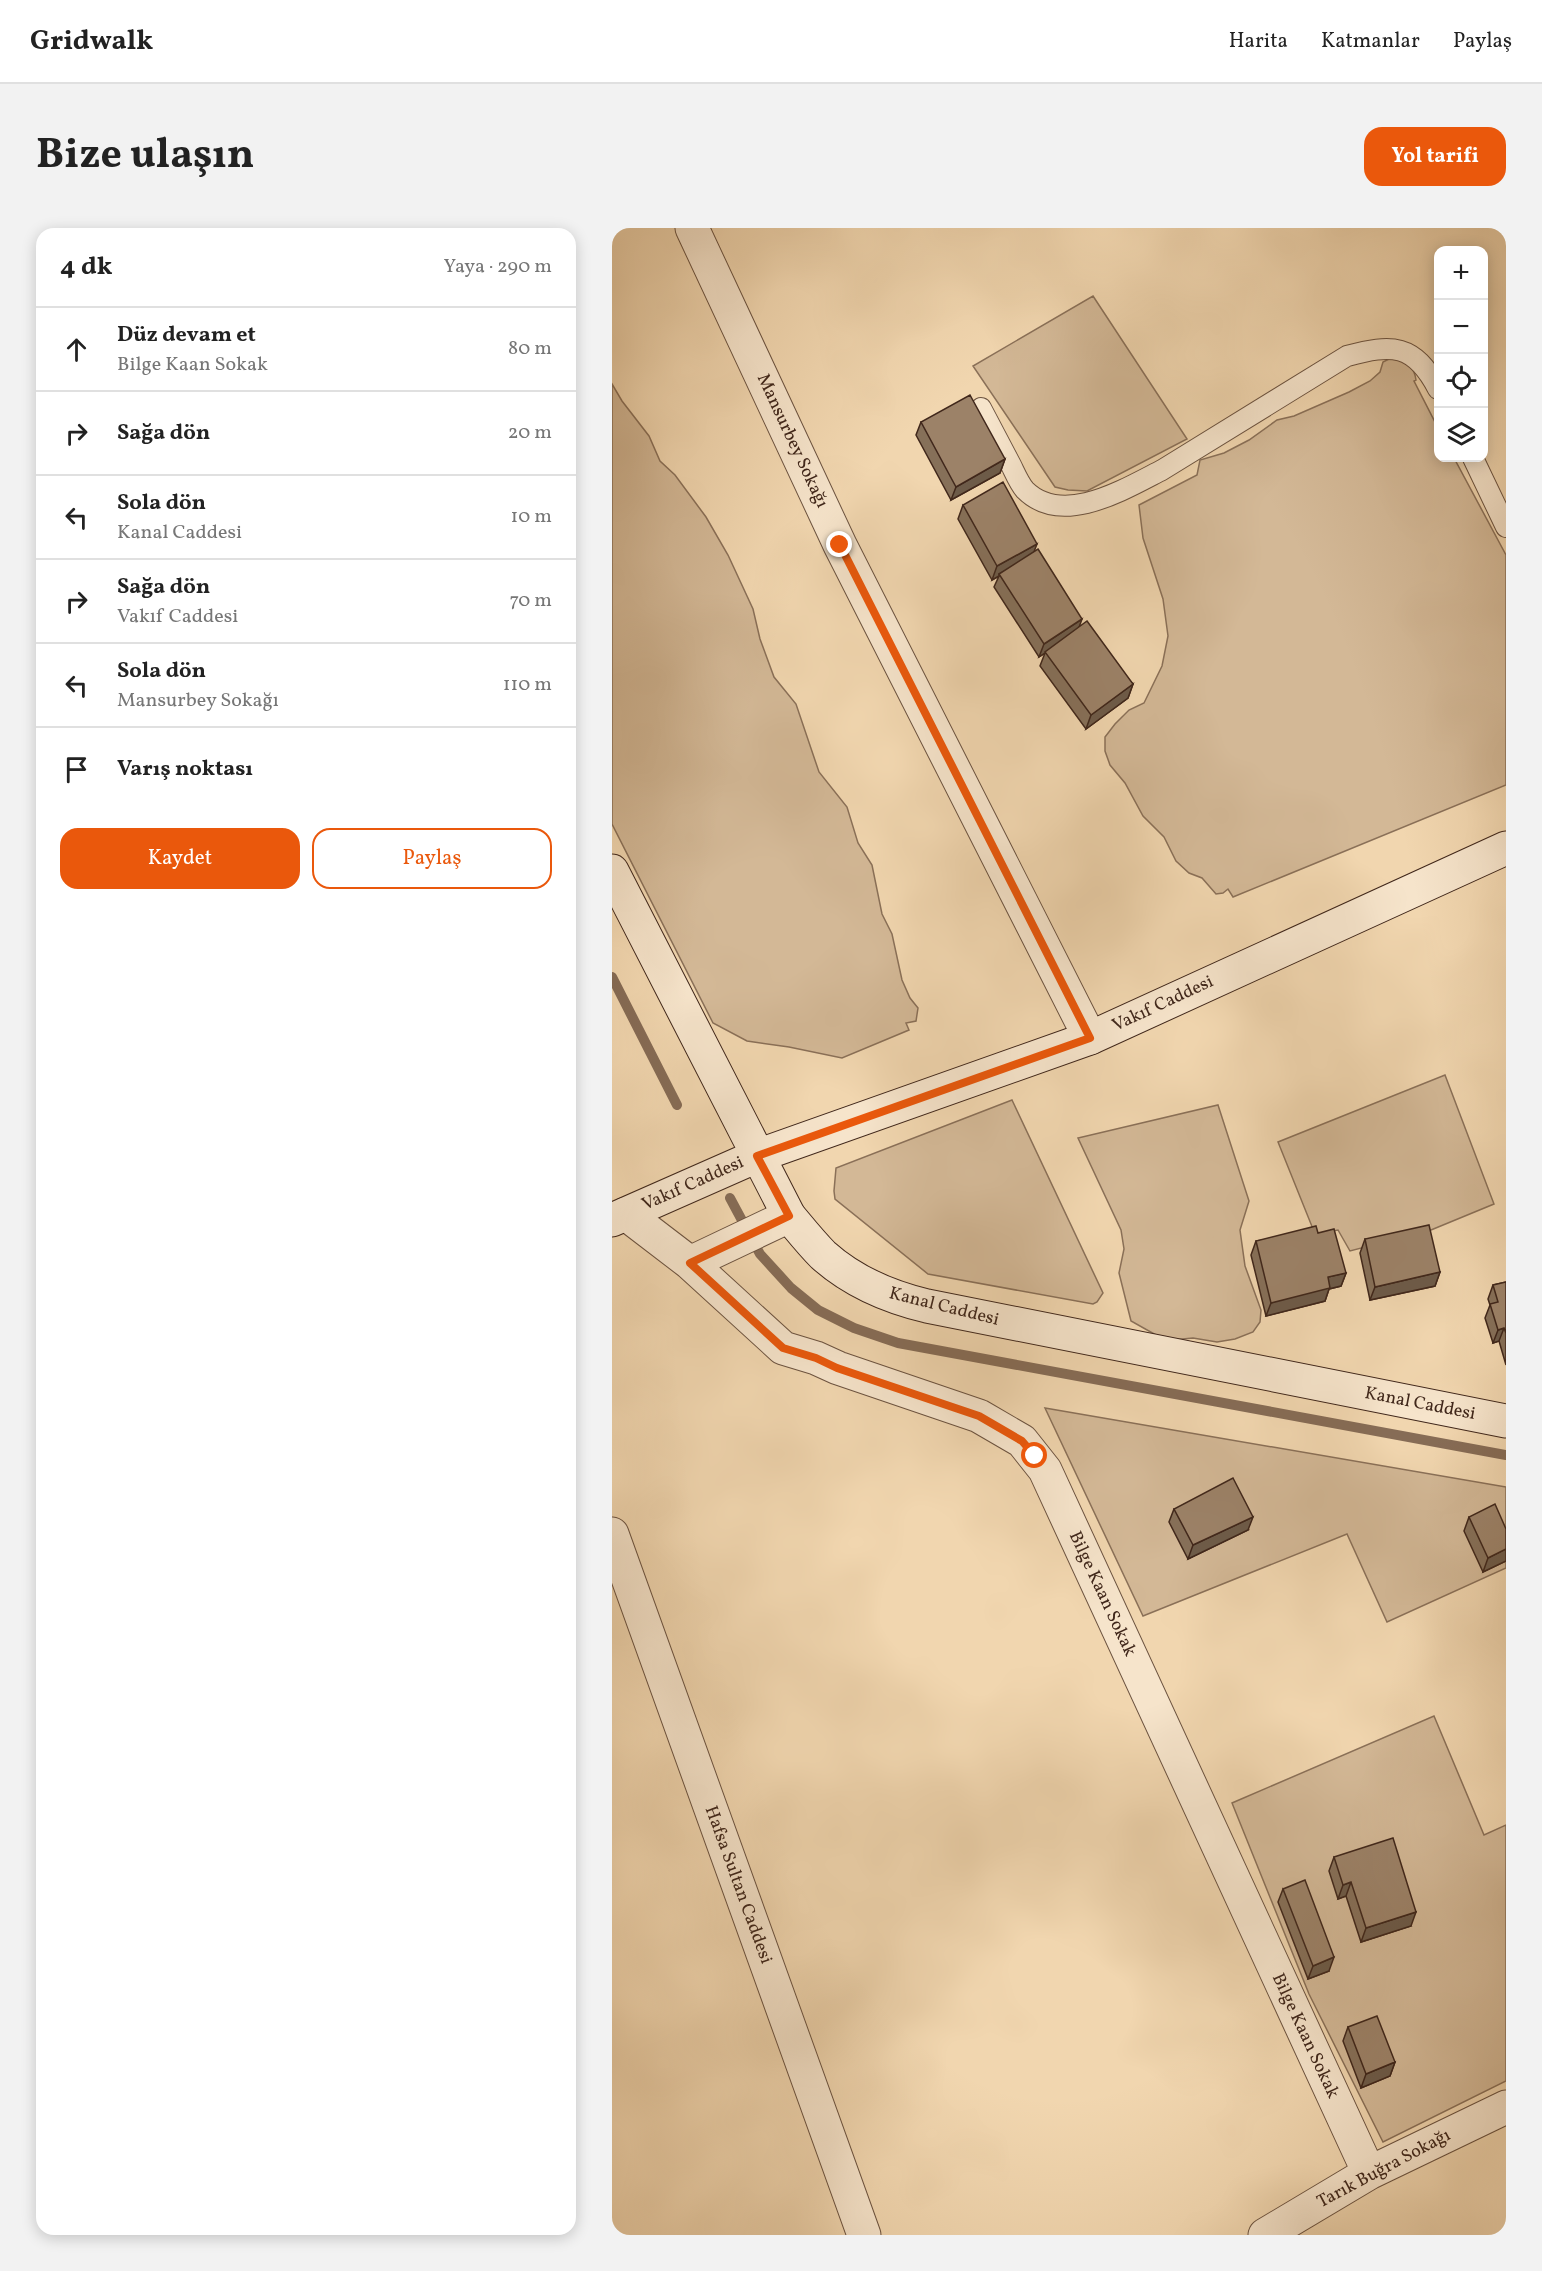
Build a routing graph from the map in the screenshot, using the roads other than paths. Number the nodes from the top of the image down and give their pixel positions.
1 (692, 228) edge
2 (1434, 380) edge
3 (981, 408) dead end
4 (1475, 462) edge
5 (1506, 527) edge
6 (1506, 848) edge
7 (612, 871) edge
8 (1090, 1038) junction
9 (757, 1156) junction
10 (789, 1216) junction
11 (619, 1217) edge
12 (690, 1263) junction
13 (1506, 1421) edge
14 (612, 1534) edge
15 (1506, 2107) edge
16 (1369, 2173) junction
17 (864, 2235) edge
18 (1265, 2235) edge

1 - 8 street, Mansurbey Sokağı
2 - 3 lane
4 - 5 lane
6 - 8 street, Vakıf Caddesi
7 - 9 street, Kanal Caddesi
8 - 9 street, Vakıf Caddesi
9 - 10 street, Kanal Caddesi
9 - 11 street, Vakıf Caddesi
10 - 12 street
10 - 13 street, Kanal Caddesi
11 - 12 street, Bilge Kaan Sokak
12 - 16 street, Bilge Kaan Sokak
14 - 17 street, Hafsa Sultan Caddesi
15 - 16 street, Tarık Buğra Sokağı
16 - 18 street, Tarık Buğra Sokağı

